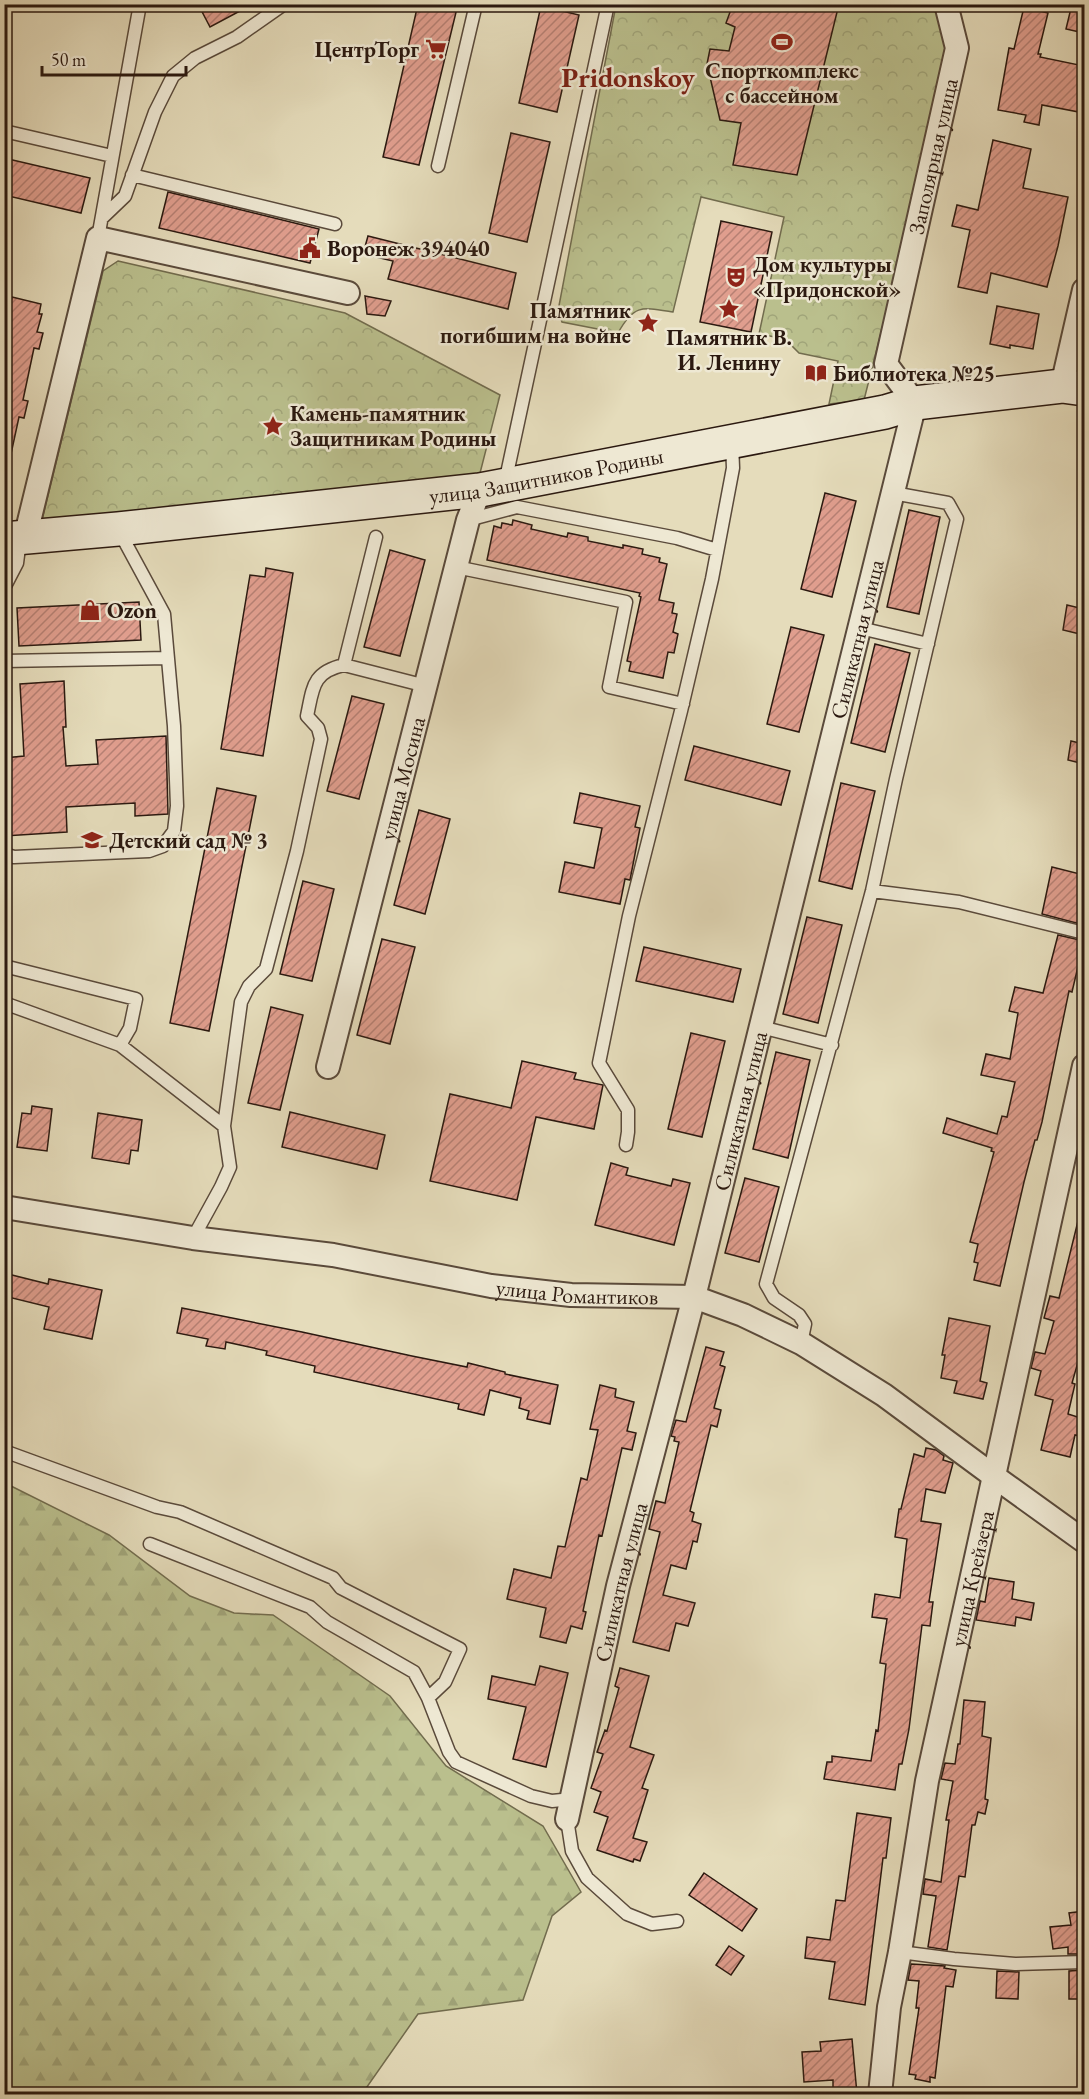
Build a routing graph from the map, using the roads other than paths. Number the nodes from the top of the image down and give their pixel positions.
1 (140, 4) edge
2 (476, 4) edge
3 (608, 4) edge
4 (946, 4) edge
5 (279, 6) edge
6 (4, 131) edge
7 (112, 156) junction
8 (438, 166) dead end
9 (132, 175) junction
10 (335, 224) dead end
11 (100, 228) junction
12 (1084, 290) edge
13 (348, 293) dead end
14 (1073, 388) edge
15 (915, 404) junction
16 (732, 442) junction
17 (492, 488) junction
18 (893, 493) junction
19 (468, 520) junction
20 (118, 529) junction
21 (376, 537) dead end
22 (17, 539) edge
23 (717, 550) junction
24 (456, 567) junction
25 (4, 588) edge
26 (860, 628) junction
27 (928, 644) junction
28 (168, 658) junction
29 (4, 662) edge
30 (344, 665) junction
31 (426, 686) junction
32 (683, 704) junction
33 (4, 854) edge
34 (872, 891) junction
35 (1084, 933) edge
36 (4, 966) edge
37 (4, 1003) edge
38 (761, 1027) junction
39 (120, 1045) junction
40 (832, 1045) junction
41 (1084, 1066) edge
42 (328, 1067) dead end
43 (224, 1126) junction
44 (626, 1145) dead end
45 (4, 1207) edge
46 (193, 1238) junction
47 (694, 1297) junction
48 (801, 1343) junction
49 (4, 1450) edge
50 (995, 1478) junction
51 (1084, 1541) edge
52 (150, 1544) dead end
53 (428, 1698) junction
54 (569, 1809) junction
55 (677, 1921) dead end
56 (900, 1952) junction
57 (1084, 1962) edge
58 (880, 2094) edge

1 - 7 lane
2 - 8 lane
3 - 17 lane
4 - 15 street, Заполярная улица
5 - 9 lane
6 - 7 lane
7 - 11 lane
9 - 10 lane
9 - 11 lane
11 - 13 street
11 - 22 street
12 - 14 street
14 - 15 street, улица Защитников Родины
15 - 16 street, улица Защитников Родины
15 - 18 street, Силикатная улица
16 - 17 street, улица Защитников Родины
16 - 23 lane
17 - 19 street, улица Мосина
17 - 20 street, улица Защитников Родины
18 - 26 street, Силикатная улица
18 - 27 lane
19 - 23 lane
19 - 24 street, улица Мосина
20 - 22 street, улица Защитников Родины
20 - 28 lane
21 - 30 lane
22 - 25 lane
23 - 32 lane
24 - 31 street, улица Мосина
24 - 32 lane
26 - 27 lane
26 - 38 street, Силикатная улица
27 - 34 lane
28 - 29 lane
28 - 33 lane
30 - 31 lane
30 - 43 lane
31 - 42 street, улица Мосина
32 - 44 lane
34 - 35 lane
34 - 40 lane
36 - 39 lane
37 - 39 lane
38 - 40 lane
38 - 47 street, Силикатная улица
39 - 43 lane
40 - 48 lane
41 - 50 street, улица Крейзера
43 - 46 lane
45 - 46 street, улица Романтиков
46 - 47 street, улица Романтиков
47 - 48 street, улица Романтиков
47 - 54 street, Силикатная улица
48 - 50 street, улица Романтиков
49 - 53 lane
50 - 51 street, улица Романтиков
50 - 56 street, улица Крейзера
52 - 53 lane
53 - 54 lane
54 - 55 lane
56 - 57 lane
56 - 58 street, улица Крейзера

